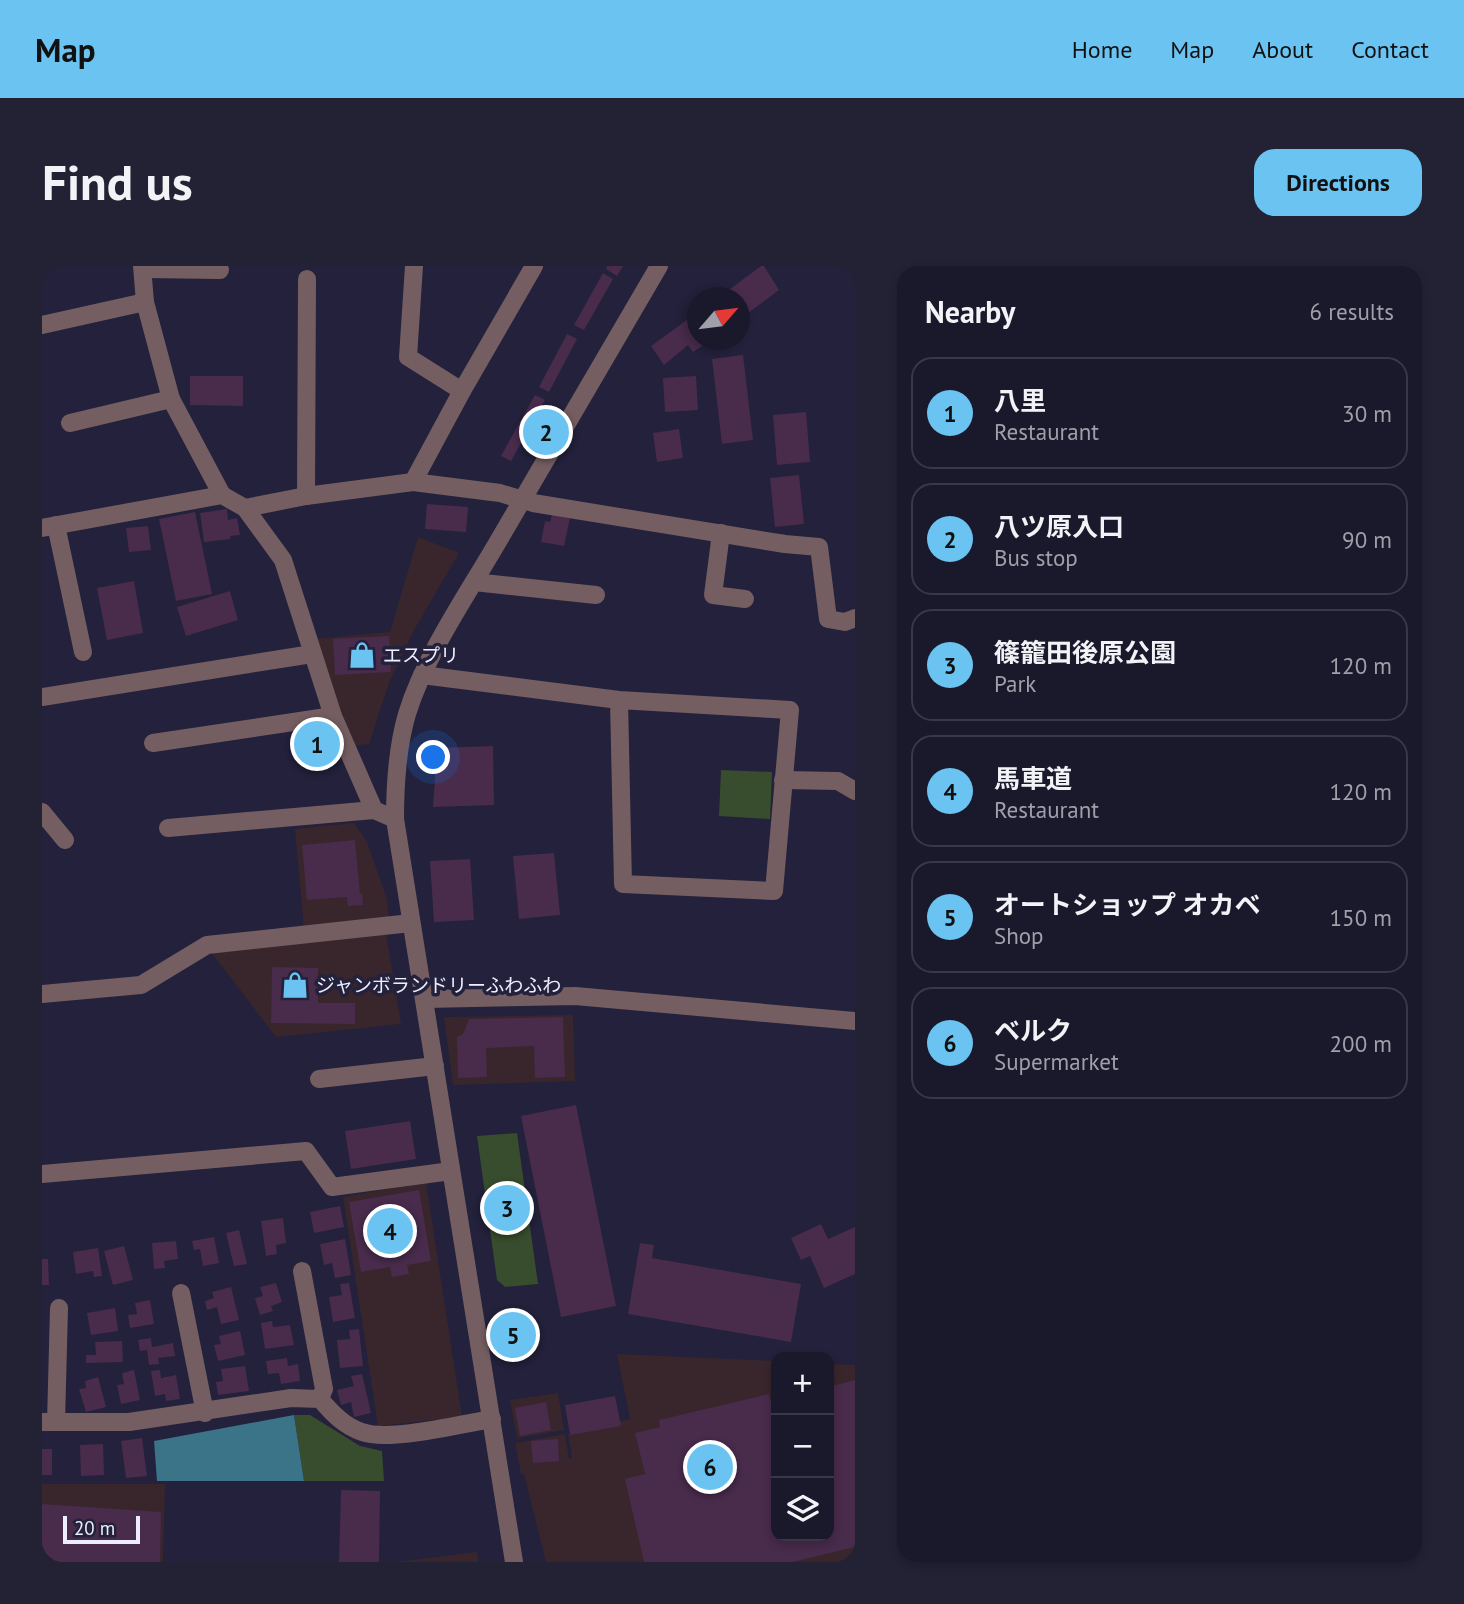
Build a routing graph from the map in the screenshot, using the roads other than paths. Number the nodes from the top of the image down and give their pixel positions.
1 (414, 266) edge
2 (534, 266) edge
3 (659, 266) edge
4 (143, 267) edge
5 (220, 270) dead end
6 (307, 279) dead end
7 (145, 302) junction
8 (42, 325) edge
9 (462, 391) junction
10 (171, 399) junction
11 (70, 423) dead end
12 (414, 482) junction
13 (222, 495) junction
14 (306, 496) junction
15 (522, 499) junction
16 (244, 508) junction
17 (49, 526) edge
18 (721, 533) junction
19 (474, 582) junction
20 (596, 595) dead end
21 (745, 599) dead end
22 (855, 618) edge
23 (83, 652) dead end
24 (312, 654) junction
25 (422, 675) junction
26 (42, 697) edge
27 (619, 700) junction
28 (333, 716) junction
29 (153, 743) dead end
30 (783, 780) junction
31 (855, 791) edge
32 (374, 810) junction
33 (42, 812) edge
34 (395, 819) junction
35 (168, 828) dead end
36 (65, 840) dead end
37 (411, 923) junction
38 (42, 994) edge
39 (425, 999) junction
40 (855, 1021) edge
41 (435, 1066) junction
42 (319, 1079) dead end
43 (451, 1171) junction
44 (42, 1174) edge
45 (302, 1271) dead end
46 (181, 1293) dead end
47 (58, 1308) dead end
48 (320, 1399) junction
49 (205, 1413) junction
50 (492, 1419) junction
51 (49, 1422) edge
52 (514, 1562) edge

1 - 9 street
2 - 9 street
3 - 15 street
4 - 5 street
4 - 7 street
6 - 14 street
7 - 8 street
7 - 10 street
9 - 12 street
10 - 11 street
10 - 13 street
12 - 14 street
12 - 15 street
13 - 16 street
13 - 17 street
14 - 16 street
15 - 18 street
15 - 19 street
16 - 24 street
17 - 23 street
18 - 21 street
18 - 22 street
19 - 20 street
19 - 25 street
24 - 26 street
24 - 28 street
25 - 27 street
25 - 34 street
27 - 30 street
27 - 30 street
28 - 29 street
28 - 32 street
30 - 31 street
32 - 34 street
32 - 35 street
33 - 36 street
34 - 37 street
37 - 38 street
37 - 39 street
39 - 40 street
39 - 41 street
41 - 42 street
41 - 43 street
43 - 44 street
43 - 50 street
45 - 48 street
46 - 49 street
47 - 51 street
48 - 49 street
48 - 50 street
49 - 51 street
50 - 52 street

